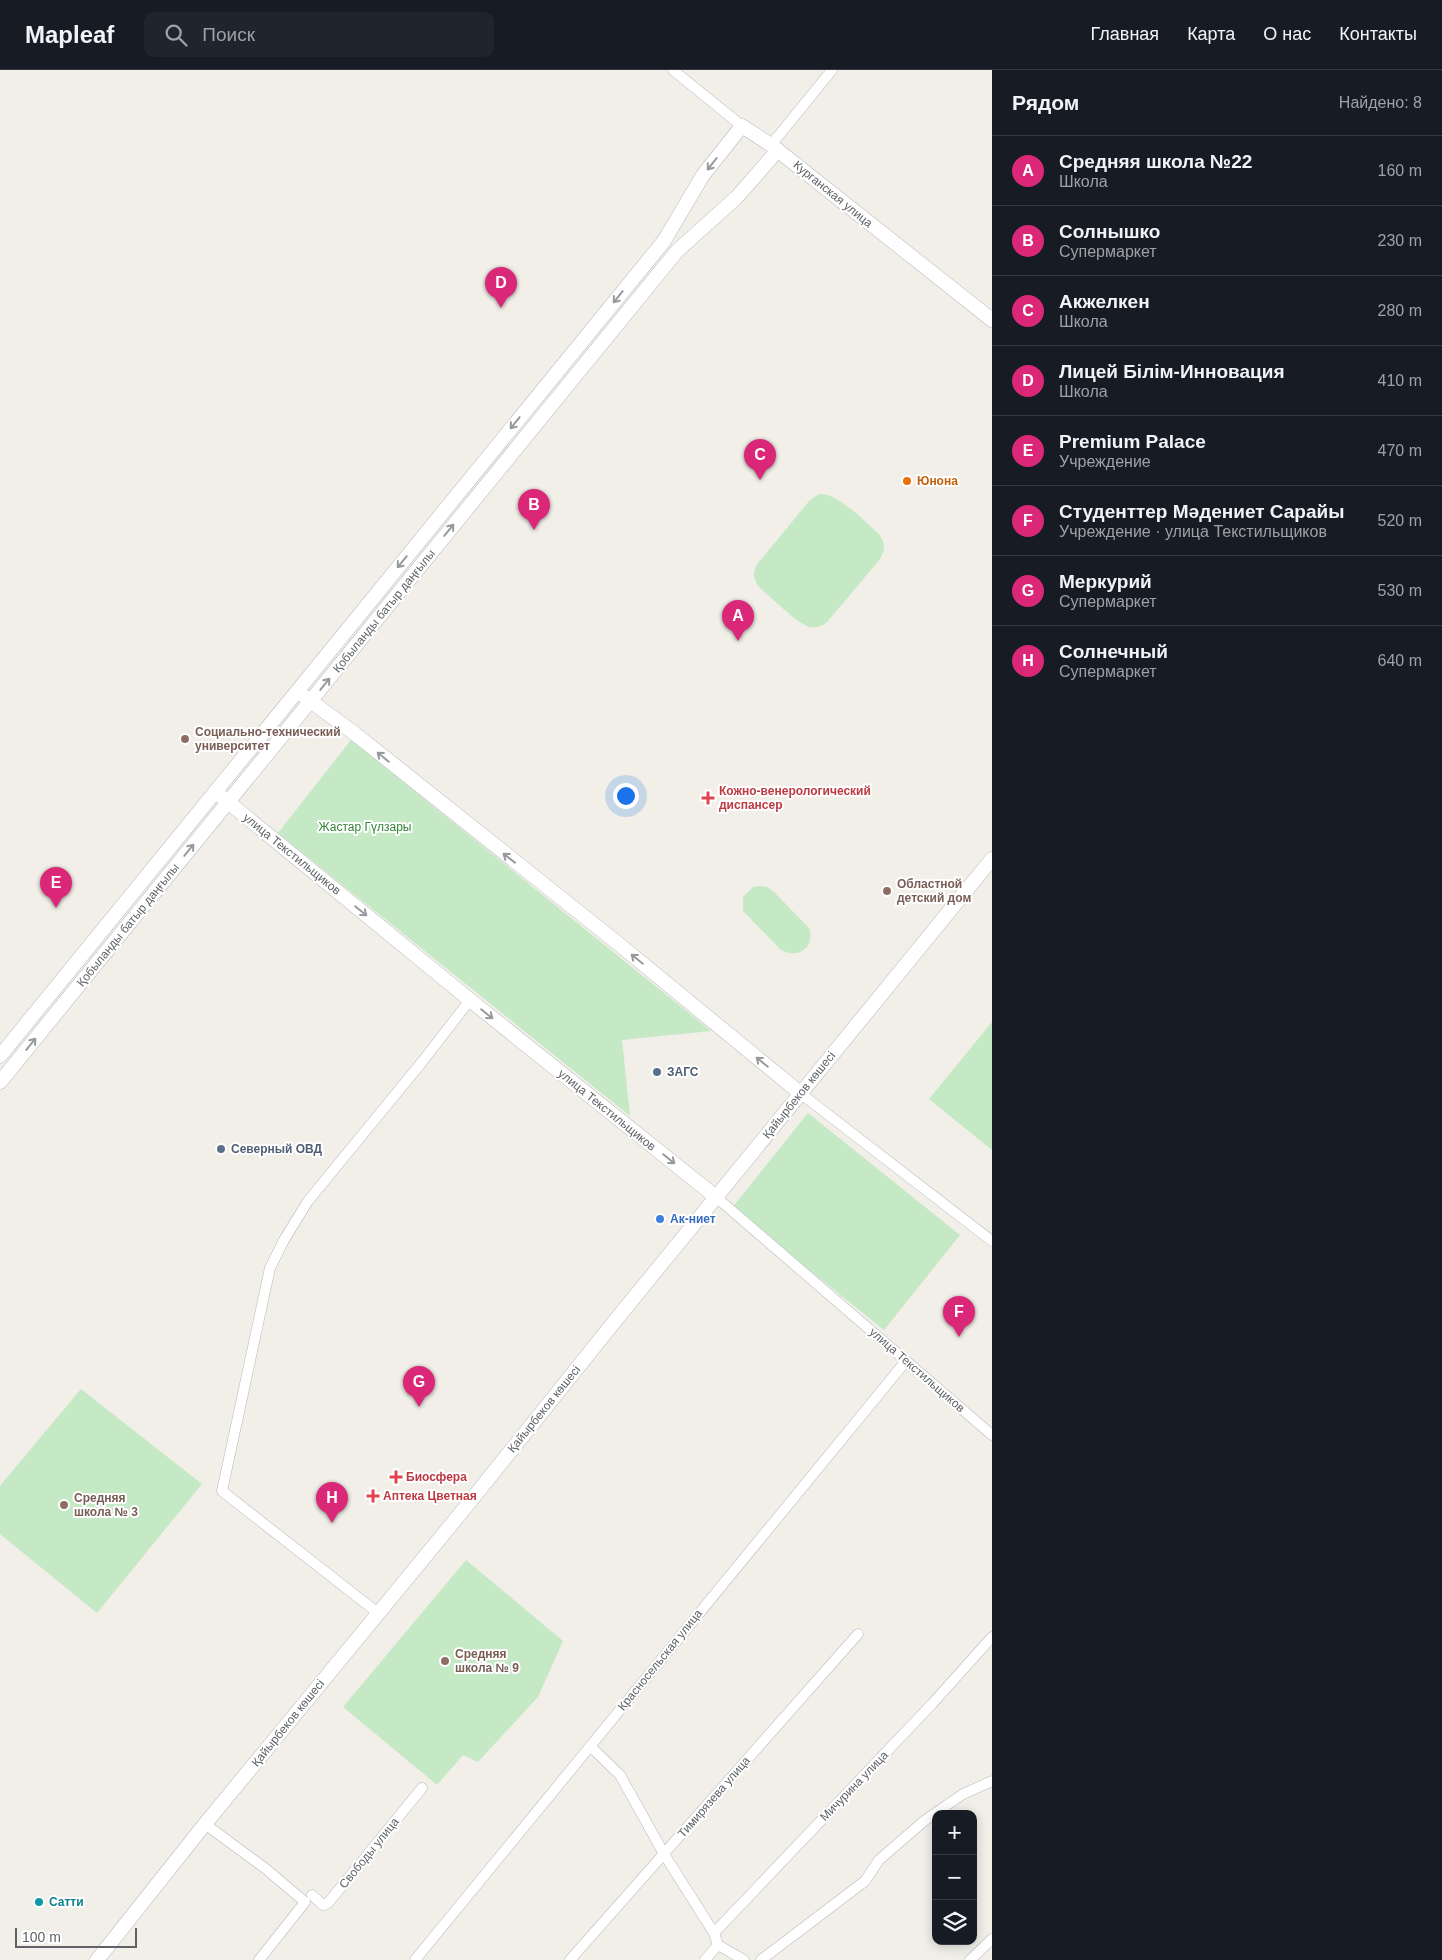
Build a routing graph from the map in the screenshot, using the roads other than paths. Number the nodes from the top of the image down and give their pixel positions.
1 (673, 70) edge
2 (832, 70) edge
3 (742, 126) junction
4 (775, 147) junction
5 (992, 320) edge
6 (296, 692) junction
7 (311, 702) junction
8 (215, 792) junction
9 (228, 802) junction
10 (992, 859) edge
11 (470, 1000) junction
12 (0, 1056) edge
13 (0, 1082) edge
14 (800, 1093) junction
15 (716, 1197) junction
16 (992, 1241) edge
17 (906, 1360) junction
18 (992, 1435) edge
19 (378, 1613) junction
20 (858, 1634) dead end
21 (992, 1637) edge
22 (590, 1746) junction
23 (992, 1781) edge
24 (422, 1788) dead end
25 (205, 1824) junction
26 (664, 1854) junction
27 (309, 1899) junction
28 (714, 1933) junction
29 (992, 1939) edge
30 (718, 1945) junction
31 (97, 1960) edge
32 (259, 1960) edge
33 (415, 1960) edge
34 (570, 1960) edge
35 (705, 1960) edge
36 (744, 1960) edge
37 (761, 1960) edge
38 (970, 1960) edge

1 - 3 street, Курганская улица
2 - 4 street, Қобыланды батыр даңғылы
3 - 4 street, Курганская улица
3 -> 6 street, Қобыланды батыр даңғылы
4 - 5 street, Курганская улица
7 -> 4 street, Қобыланды батыр даңғылы
6 - 7 street
6 - 8 street, Қобыланды батыр даңғылы
7 - 9 street, Қобыланды батыр даңғылы
14 -> 7 street
8 - 9 street, улица Текстильщиков
8 - 12 street, Қобыланды батыр даңғылы
9 -> 11 street, улица Текстильщиков
13 -> 9 street, Қобыланды батыр даңғылы
10 - 14 street, Қайырбеков көшесі
11 -> 15 street, улица Текстильщиков
11 - 19 street
14 - 15 street, Қайырбеков көшесі
14 - 16 street
15 - 17 street, улица Текстильщиков
15 - 19 street, Қайырбеков көшесі
17 - 18 street, улица Текстильщиков
17 - 22 street, Красносельская улица
19 - 25 street, Қайырбеков көшесі
20 - 26 street, Тимирязева улица
21 - 28 street, Мичурина улица
22 - 26 street
22 - 33 street, Красносельская улица
23 - 37 street
24 - 27 street, Свободы улица
25 - 27 street
25 - 31 street, Қайырбеков көшесі
26 - 28 street
26 - 34 street, Тимирязева улица
27 - 32 street
28 - 30 street
29 - 38 street
30 - 35 street
30 - 36 street

